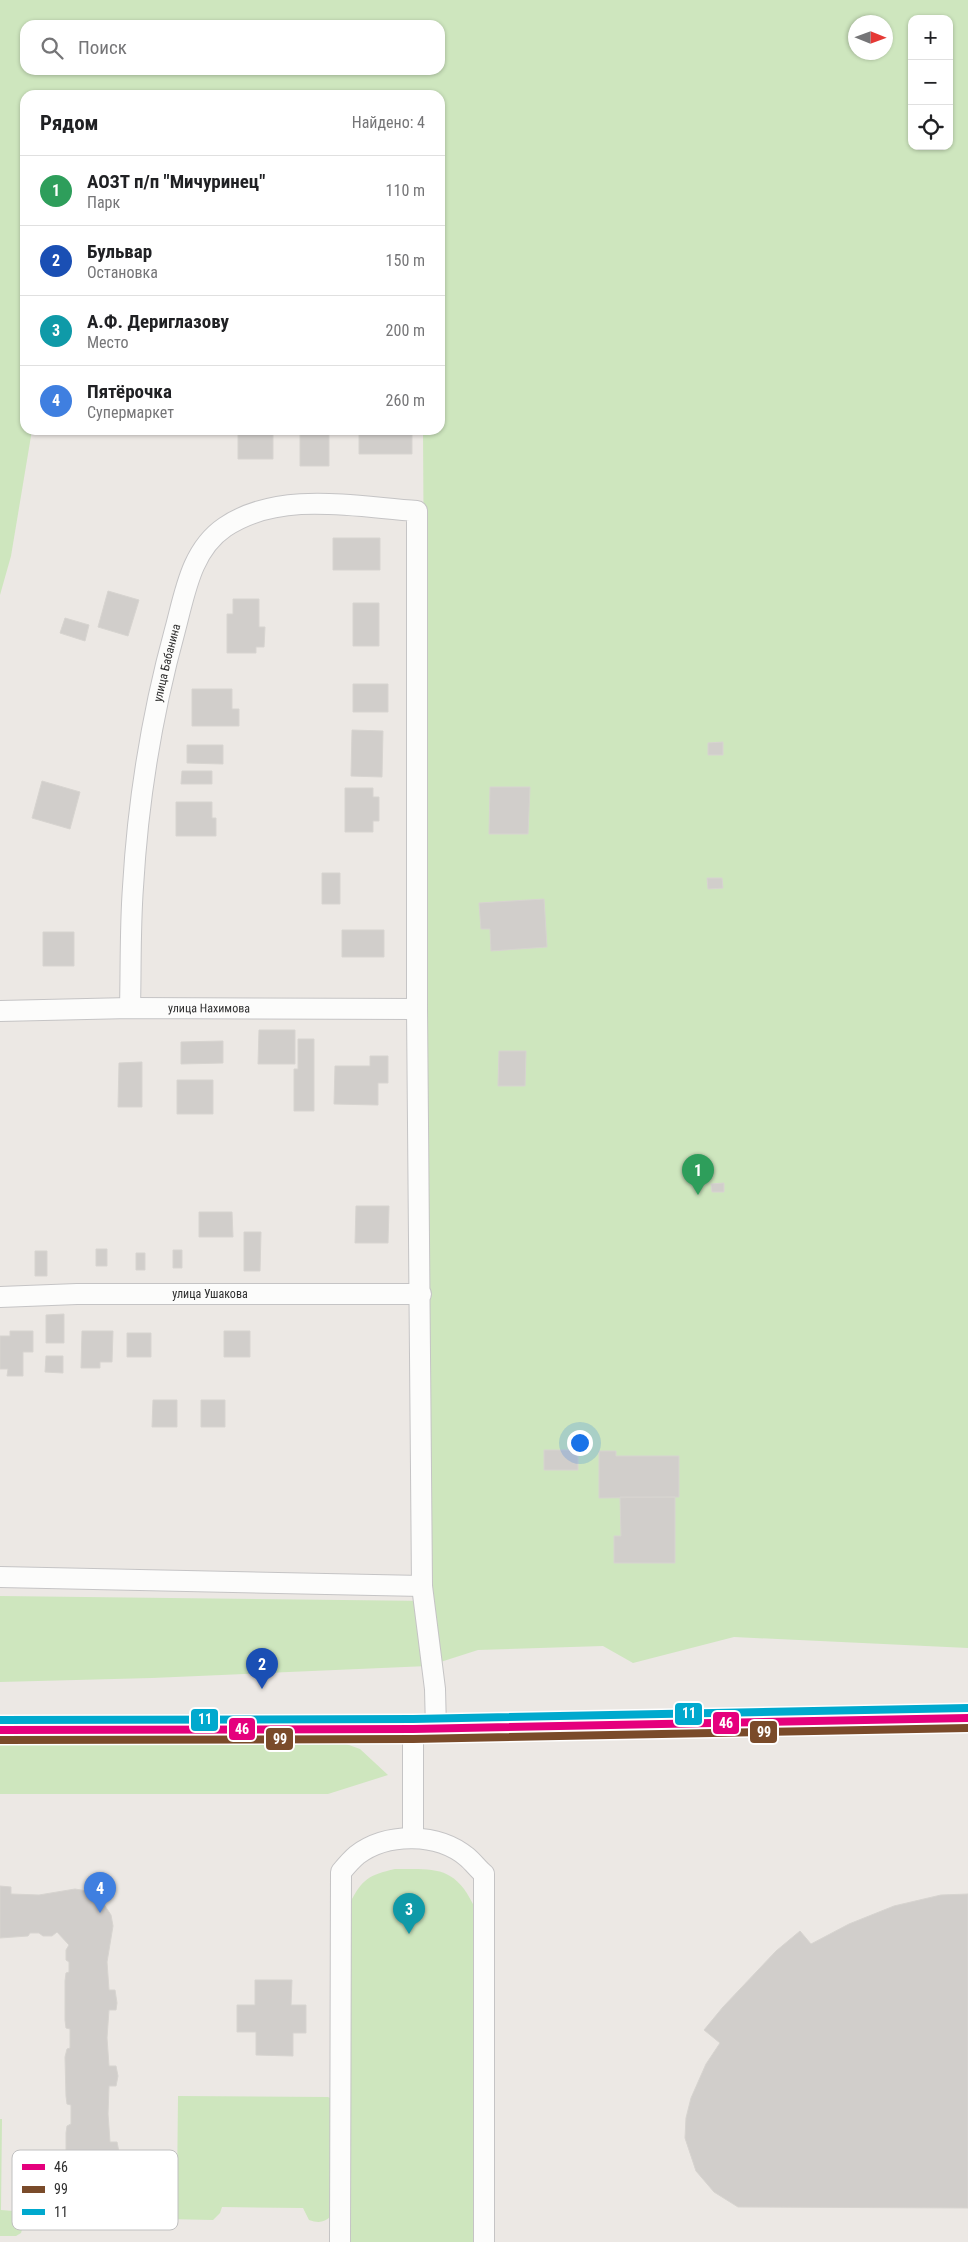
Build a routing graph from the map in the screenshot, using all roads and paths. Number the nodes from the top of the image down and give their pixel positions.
1 (130, 1008) junction
2 (417, 1009) junction
3 (0, 1011) edge
4 (421, 1294) junction
5 (0, 1297) edge
6 (0, 1577) edge
7 (422, 1586) junction
8 (968, 1718) edge
9 (424, 1729) junction
10 (0, 1730) edge
11 (414, 1837) junction
12 (340, 2242) edge
13 (484, 2242) edge

1 - 2 street, улица Нахимова
1 - 2 street, улица Бабанина
1 - 3 street, улица Нахимова
2 - 4 street
4 - 5 street, улица Ушакова
4 - 7 street
6 - 7 street
7 - 9 street
8 - 9 main road
9 - 10 main road
9 - 11 street
11 - 12 street
11 - 13 street

